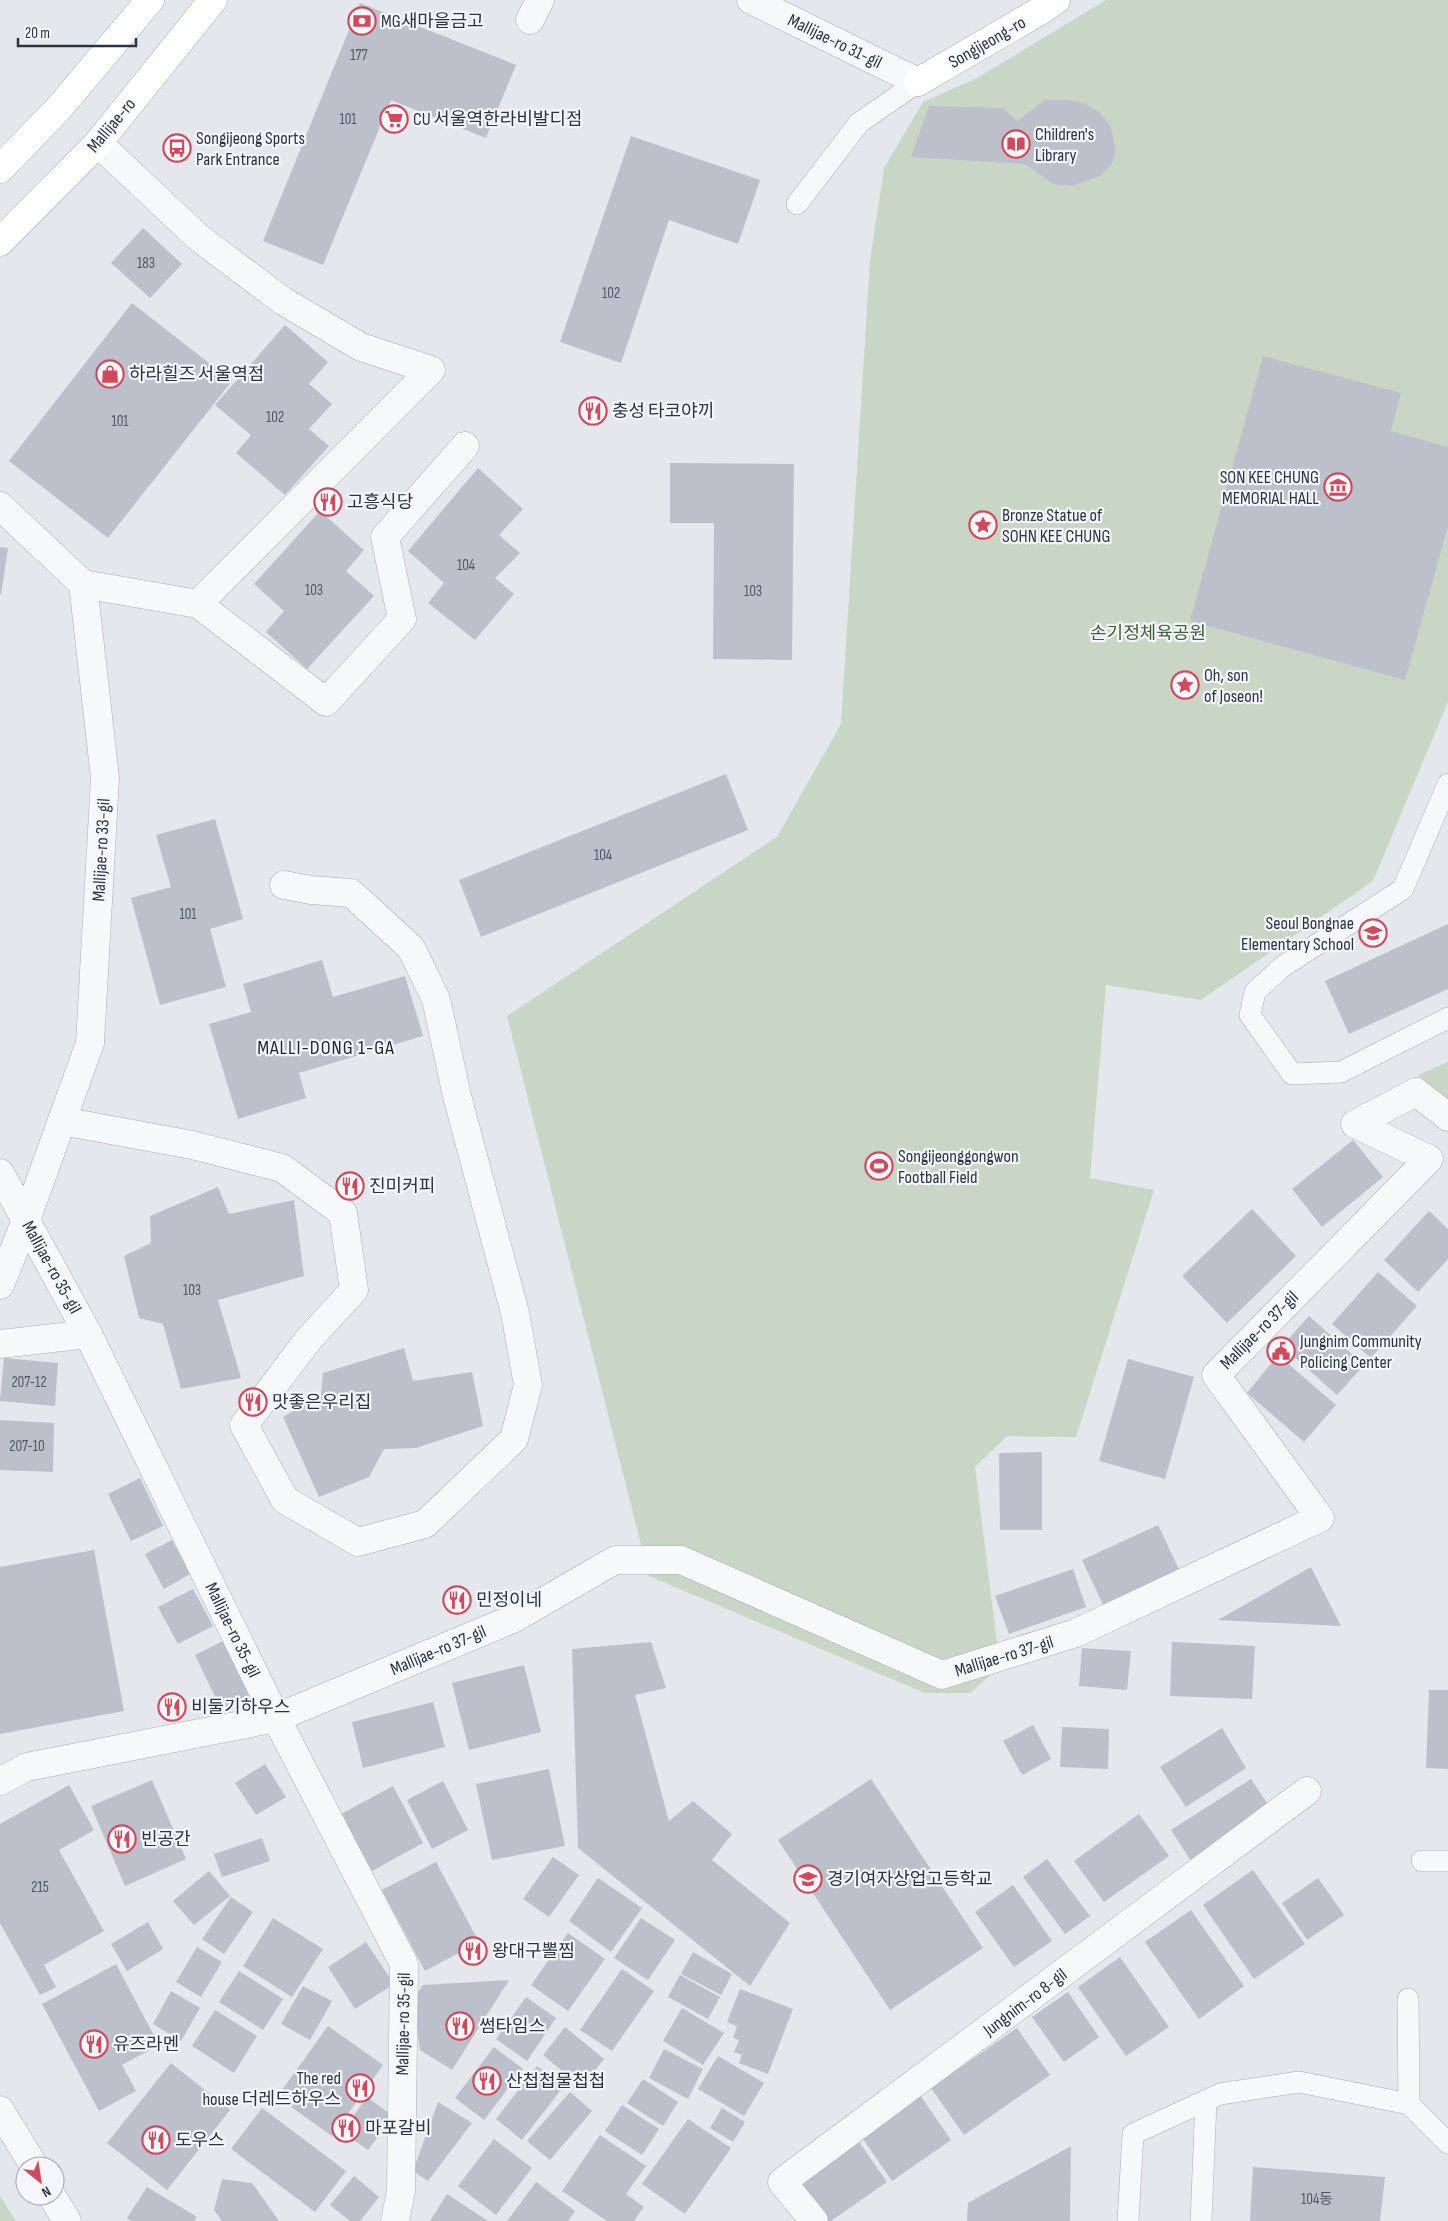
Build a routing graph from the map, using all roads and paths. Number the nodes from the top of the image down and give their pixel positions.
1 (150, 0) edge
2 (213, 0) edge
3 (751, 0) edge
4 (1056, 0) edge
5 (918, 82) junction
6 (98, 143) junction
7 (0, 169) edge
8 (797, 204) dead end
9 (0, 242) edge
10 (465, 446) dead end
11 (0, 506) edge
12 (83, 584) junction
13 (198, 604) junction
14 (1448, 784) edge
15 (284, 885) dead end
16 (1448, 1018) edge
17 (1448, 1117) edge
18 (62, 1121) junction
19 (0, 1173) edge
20 (26, 1220) junction
21 (0, 1285) edge
22 (88, 1334) junction
23 (0, 1344) edge
24 (276, 1718) junction
25 (0, 1781) edge
26 (1307, 1792) dead end
27 (1422, 1861) dead end
28 (1448, 1861) edge
29 (1408, 1999) dead end
30 (1206, 2101) junction
31 (1409, 2104) junction
32 (0, 2110) edge
33 (1448, 2143) edge
34 (28, 2156) edge
35 (58, 2206) edge
36 (67, 2221) edge
37 (395, 2221) edge
38 (814, 2221) edge
39 (1128, 2221) edge
40 (1201, 2221) edge

1 - 7 main road
2 - 6 main road, Mallijae-ro
3 - 5 street, Mallijae-ro 31-gil
4 - 5 main road, Songijeong-ro
5 - 8 lane
6 - 9 main road, Mallijae-ro
6 - 13 street
10 - 13 street
11 - 12 street
12 - 13 street
12 - 18 street, Mallijae-ro 33-gil
14 - 16 lane
15 - 18 street
17 - 24 street, Mallijae-ro 37-gil
18 - 20 street, Mallijae-ro 33-gil
19 - 20 street, Mallijae-ro 35-gil
20 - 21 street, Mallijae-ro 33-gil
20 - 22 street, Mallijae-ro 35-gil
22 - 23 street
22 - 24 street, Mallijae-ro 35-gil
24 - 25 street, Mallijae-ro 37-gil
24 - 37 street, Mallijae-ro 35-gil
26 - 38 street, Jungnim-ro 8-gil
27 - 28 lane
29 - 31 lane
30 - 31 lane
30 - 39 lane
30 - 40 lane
31 - 33 lane
32 - 34 street
35 - 36 street

